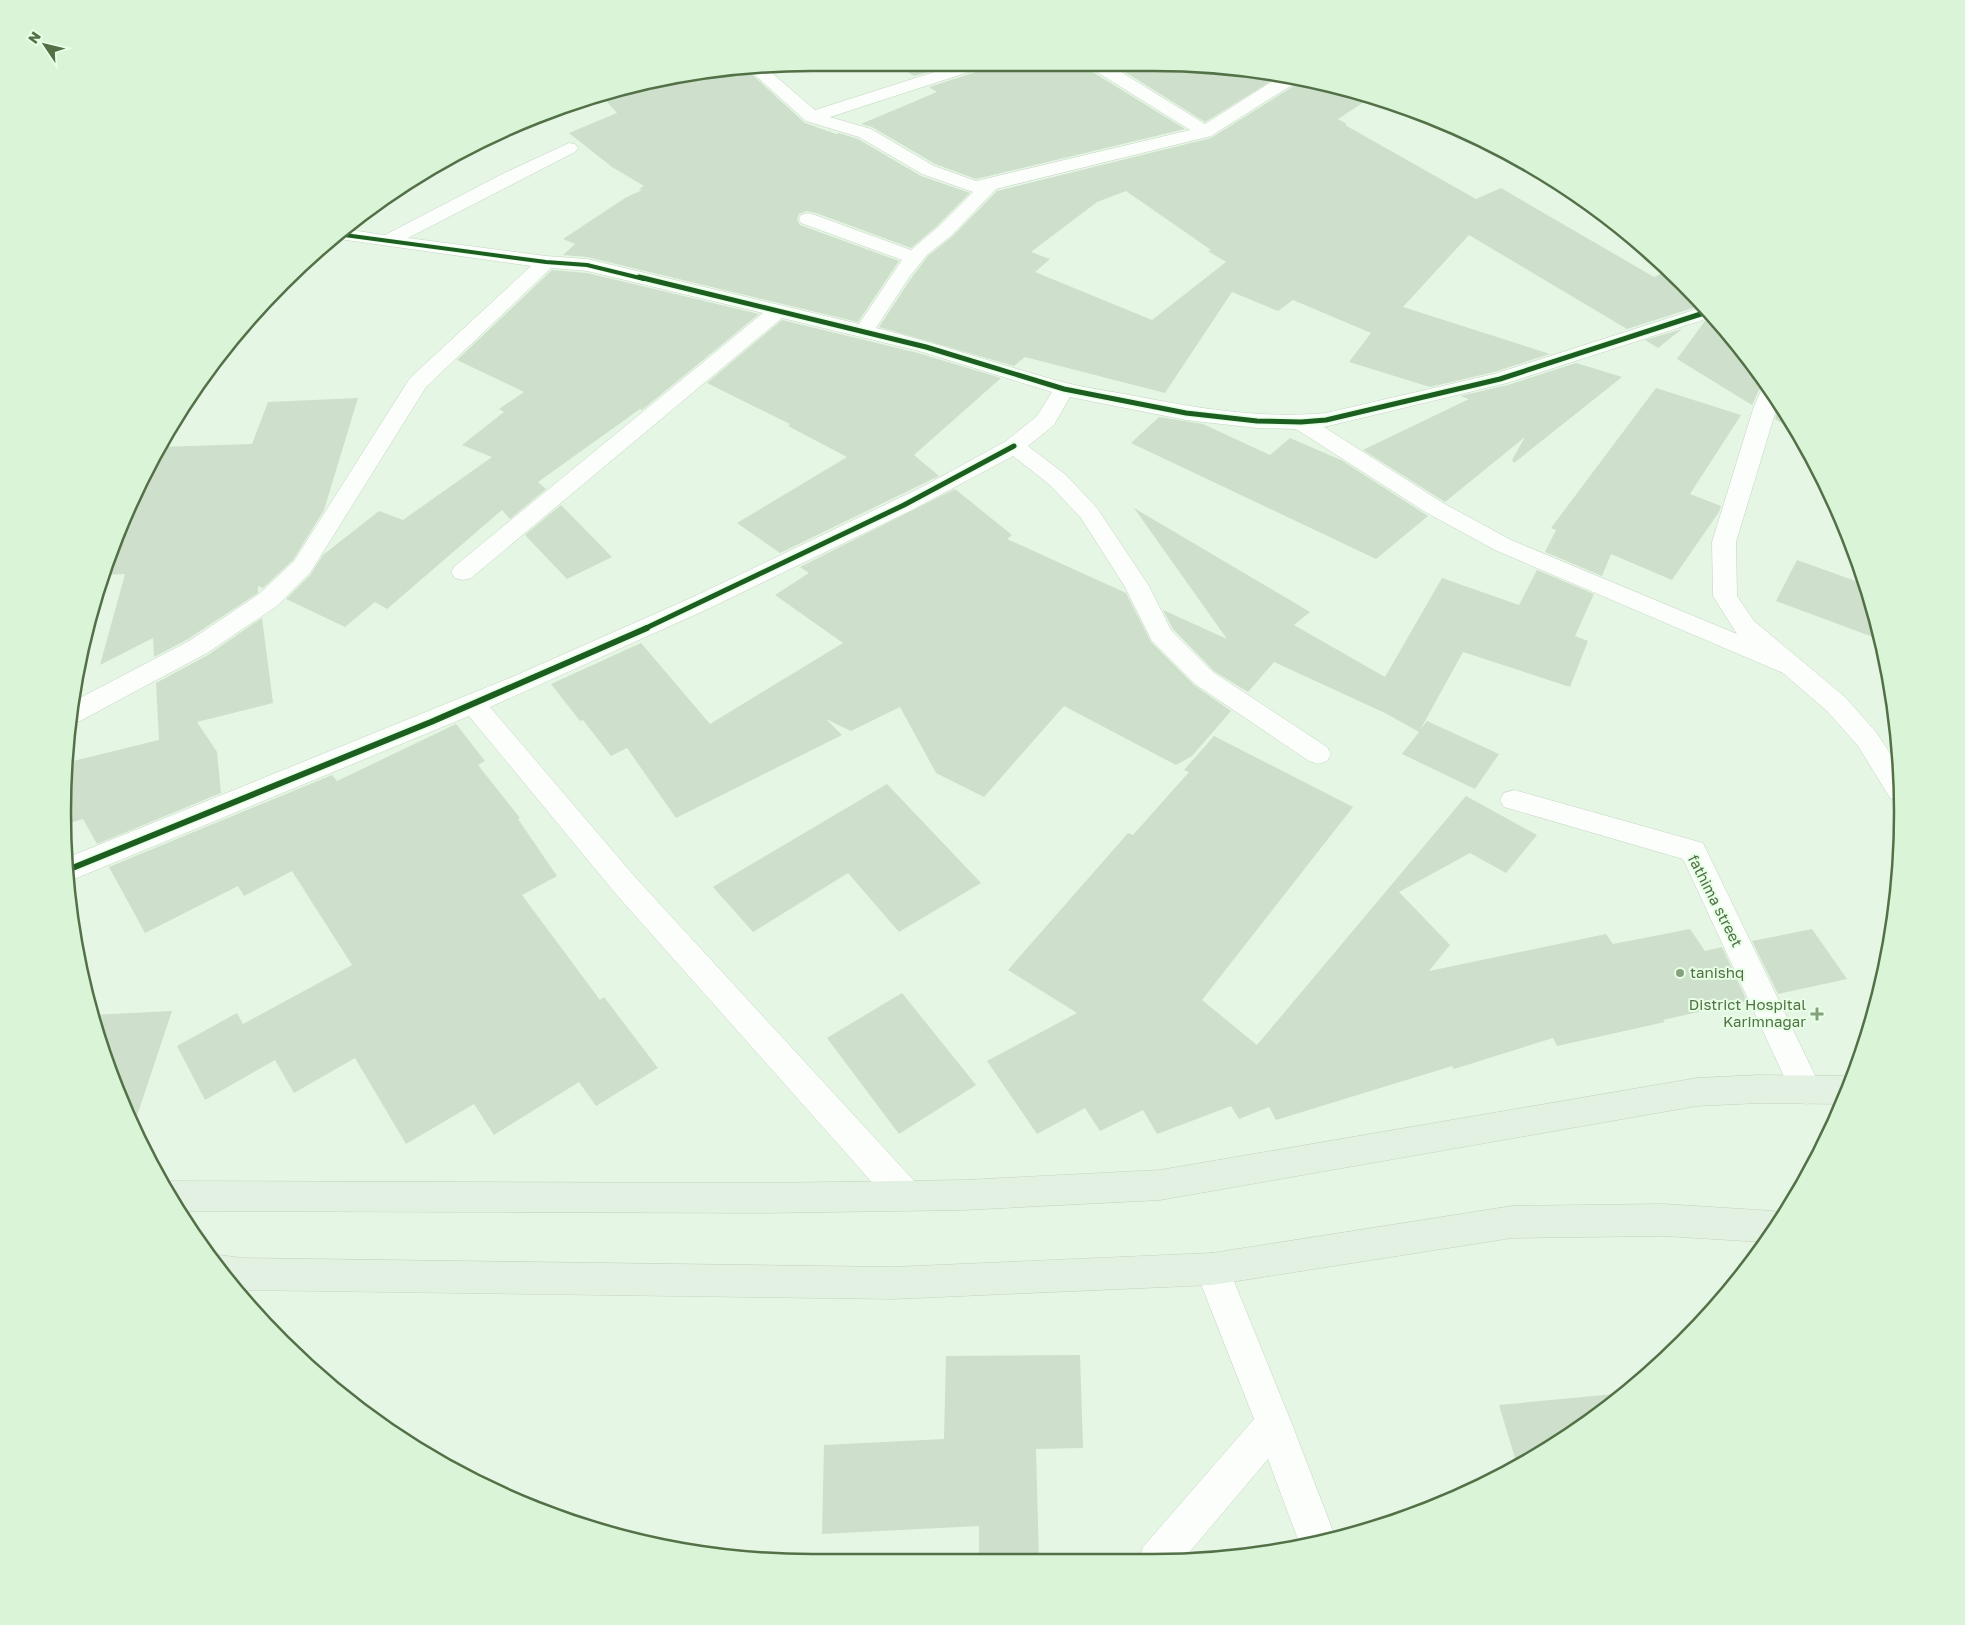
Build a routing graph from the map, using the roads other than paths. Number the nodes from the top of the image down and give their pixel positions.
1 (955, 71) edge
2 (1108, 71) edge
3 (762, 73) edge
4 (1282, 83) edge
5 (812, 117) junction
6 (1205, 132) junction
7 (569, 148) dead end
8 (990, 185) junction
9 (808, 219) dead end
10 (347, 235) edge
11 (388, 241) junction
12 (914, 258) junction
13 (546, 262) junction
14 (779, 310) junction
15 (1701, 314) edge
16 (864, 331) junction
17 (1064, 389) junction
18 (1768, 400) edge
19 (1301, 422) junction
20 (1014, 446) junction
21 (463, 572) dead end
22 (1792, 666) junction
23 (474, 705) junction
24 (79, 710) edge
25 (1318, 754) dead end
26 (1893, 779) edge
27 (1514, 800) dead end
28 (74, 867) edge
29 (1806, 1090) junction
30 (1839, 1090) edge
31 (905, 1195) junction
32 (179, 1196) edge
33 (1767, 1227) edge
34 (1212, 1269) junction
35 (237, 1279) edge
36 (1274, 1424) junction
37 (1315, 1535) edge
38 (1163, 1554) edge

1 - 5 street
2 - 6 street
3 - 5 street
4 - 6 street
5 - 8 street
6 - 8 street
7 - 11 street
8 - 12 street
9 - 12 street
10 - 11 street
11 - 13 street
12 - 16 street
13 - 14 street
13 - 24 street
14 - 16 street
14 - 21 street
15 - 19 street
16 - 17 street
17 - 19 street
17 - 20 street
18 - 22 street
19 - 22 street
20 - 23 street
20 - 25 street
22 - 26 street
23 - 28 street
23 - 31 street
27 - 29 street, fathima street
29 - 30 main road
29 - 31 main road
31 - 32 main road
33 - 34 main road
34 - 35 main road
34 - 36 street
36 - 37 street
36 - 38 street

